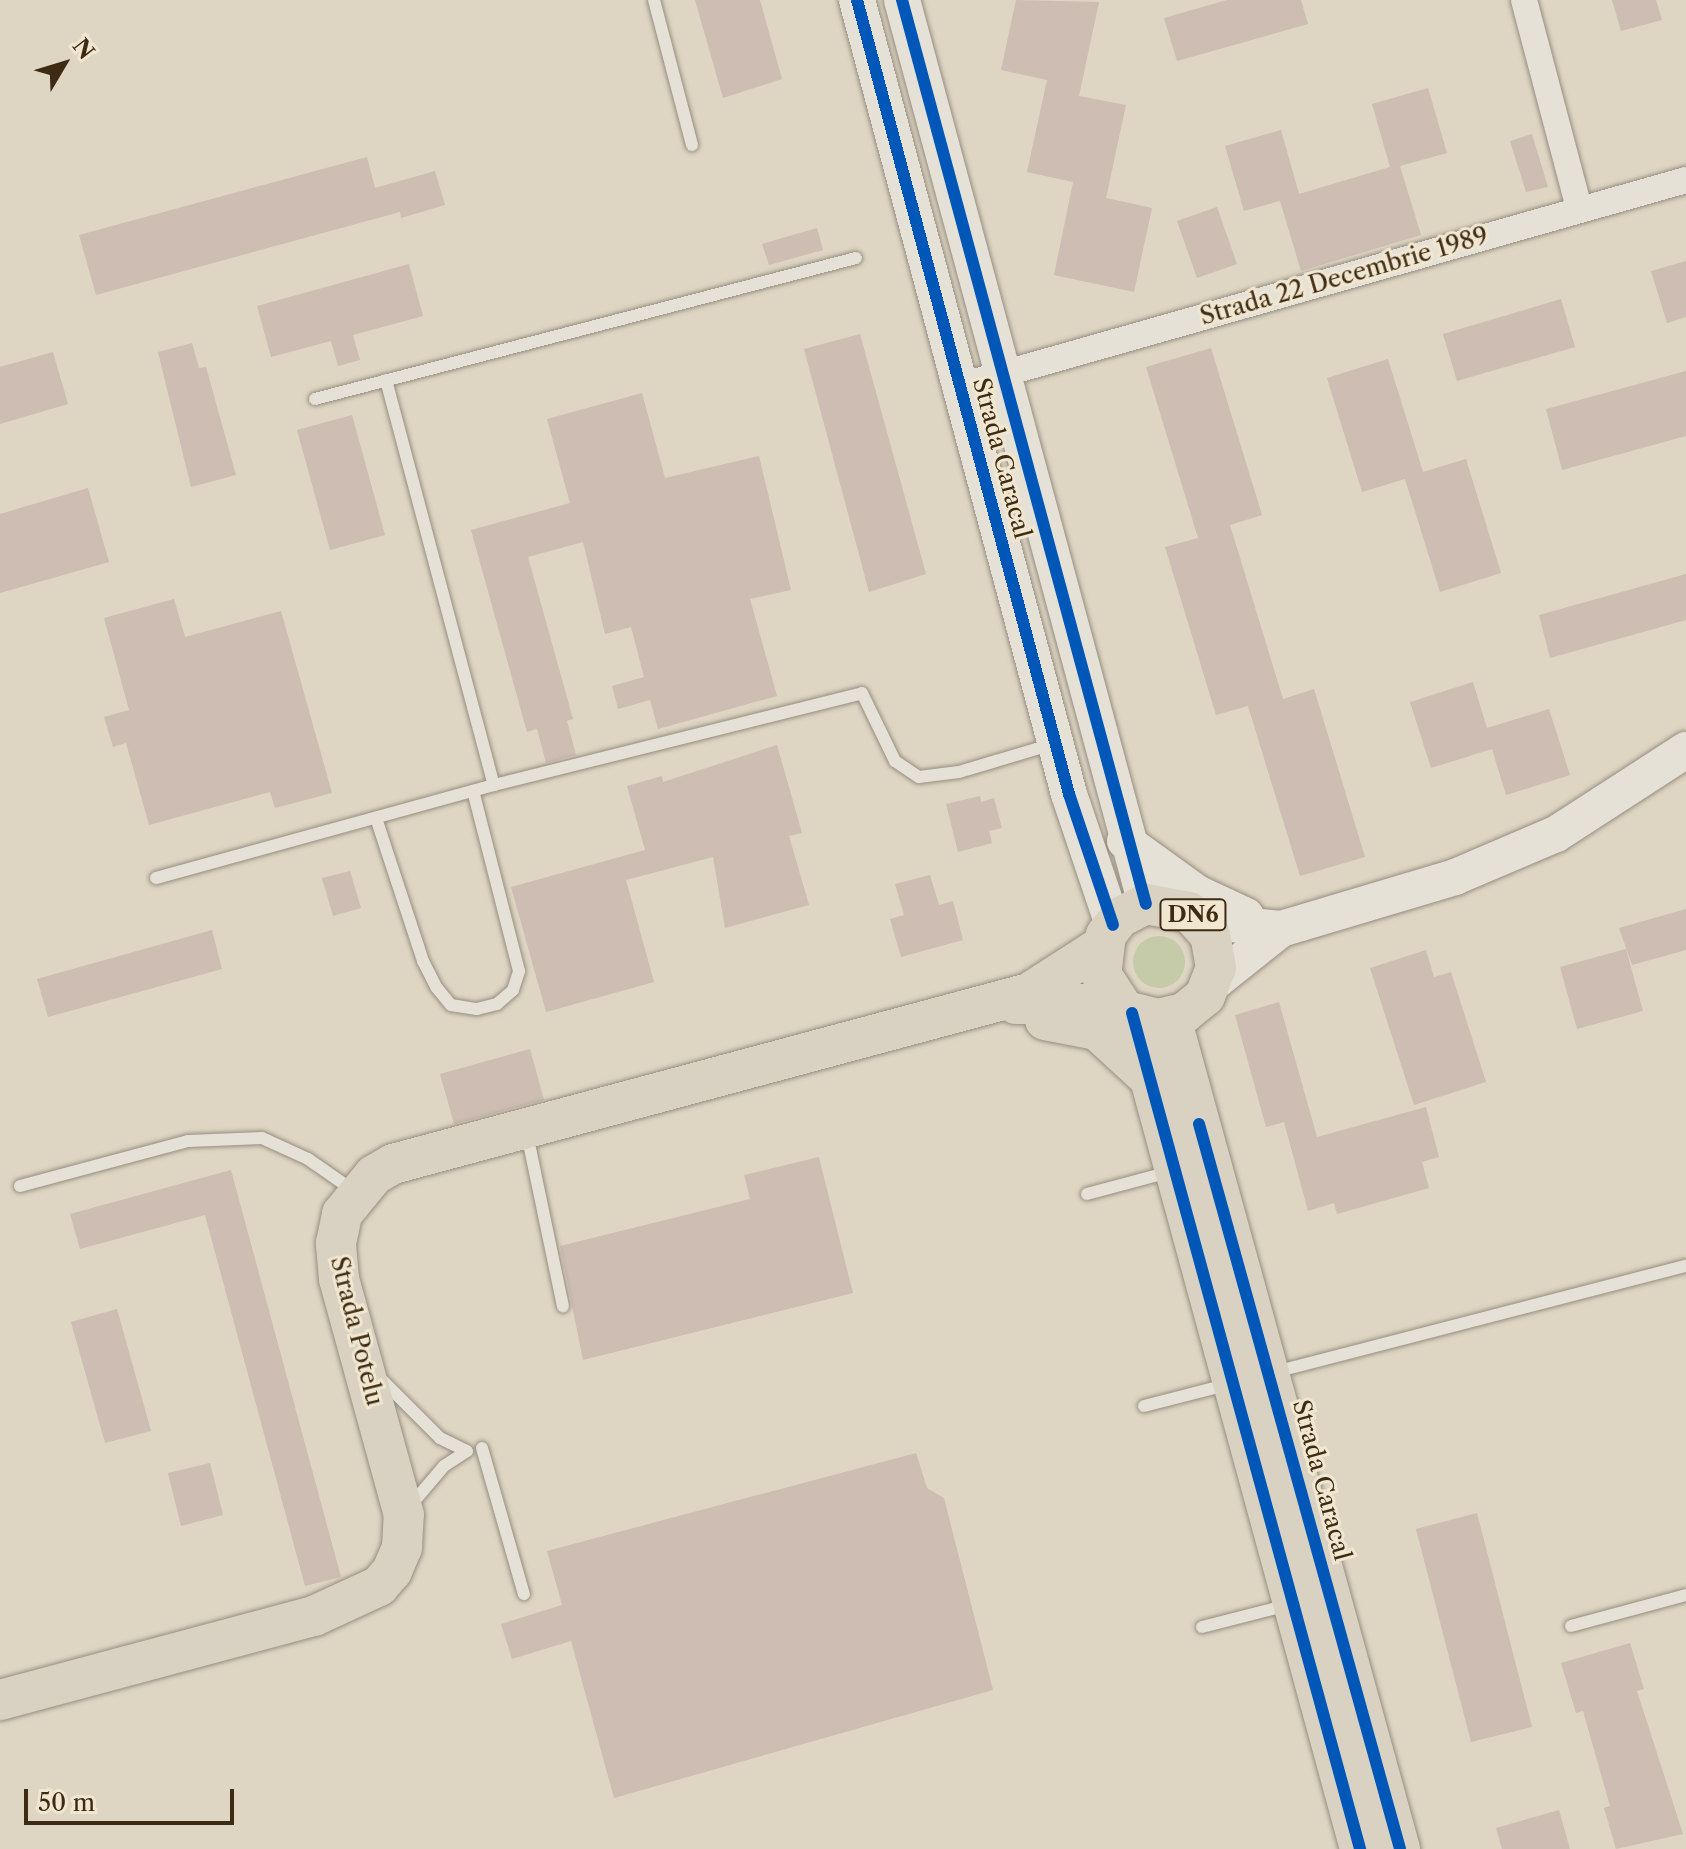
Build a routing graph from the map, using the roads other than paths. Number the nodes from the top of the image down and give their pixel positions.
1 (654, 0) edge
2 (857, 0) edge
3 (902, 0) edge
4 (1524, 0) edge
5 (692, 145) dead end
6 (1686, 180) edge
7 (1579, 208) junction
8 (856, 258) dead end
9 (1003, 374) junction
10 (386, 380) junction
11 (960, 386) junction
12 (315, 399) dead end
13 (1056, 743) junction
14 (1686, 750) edge
15 (494, 785) junction
16 (473, 791) junction
17 (376, 818) junction
18 (1125, 841) junction
19 (156, 878) dead end
20 (1200, 921) junction
21 (1121, 925) junction
22 (1281, 929) junction
23 (1212, 984) junction
24 (979, 1007) junction
25 (1142, 1013) junction
26 (1150, 1080) junction
27 (526, 1129) junction
28 (1175, 1171) junction
29 (20, 1186) dead end
30 (356, 1193) junction
31 (1087, 1194) dead end
32 (1686, 1266) edge
33 (563, 1306) dead end
34 (355, 1338) junction
35 (1251, 1378) junction
36 (1144, 1406) dead end
37 (482, 1448) dead end
38 (404, 1515) junction
39 (524, 1594) dead end
40 (1686, 1595) edge
41 (1295, 1604) junction
42 (1571, 1626) dead end
43 (1202, 1627) dead end
44 (0, 1700) edge
45 (1360, 1849) edge
46 (1400, 1849) edge

1 - 5 lane
2 - 11 main road, Strada Caracal / DN6
3 - 9 main road, Strada Caracal / DN6
4 - 7 street
6 - 7 street, Strada 22 Decembrie 1989
7 - 9 street, Strada 22 Decembrie 1989
8 - 10 lane
9 - 11 street, Strada 22 Decembrie 1989
9 - 18 main road, Strada Caracal / DN6
10 - 12 lane
10 - 15 lane
11 - 13 main road, Strada Caracal / DN6
13 - 15 lane
13 - 21 main road, Strada Caracal / DN6
14 - 22 main road
15 - 16 lane
16 - 17 lane
16 - 17 lane
17 - 19 lane
18 - 21 main road, Strada Caracal / DN6
18 - 22 main road
20 - 21 main road, DN6
20 - 22 main road
20 - 23 main road, DN6
21 - 24 main road, Strada Potelu
21 - 25 main road, DN6
22 - 23 main road
23 - 25 main road
24 - 25 main road, Strada Potelu
24 - 26 main road
24 - 27 main road, Strada Potelu
25 - 26 main road, Strada Caracal / DN6
25 - 35 main road, Strada Caracal / DN6
26 - 28 main road, Strada Caracal / DN6
27 - 30 main road, Strada Potelu
27 - 33 lane
28 - 31 lane
28 - 35 main road, Strada Caracal / DN6
29 - 30 lane
30 - 34 main road, Strada Potelu
32 - 35 lane
34 - 38 main road, Strada Potelu
34 - 38 lane
35 - 36 lane
35 - 41 main road, Strada Caracal / DN6
35 - 46 main road, Strada Caracal / DN6
37 - 39 lane
38 - 44 main road, Strada Potelu
40 - 42 lane
41 - 43 lane
41 - 45 main road, Strada Caracal / DN6

